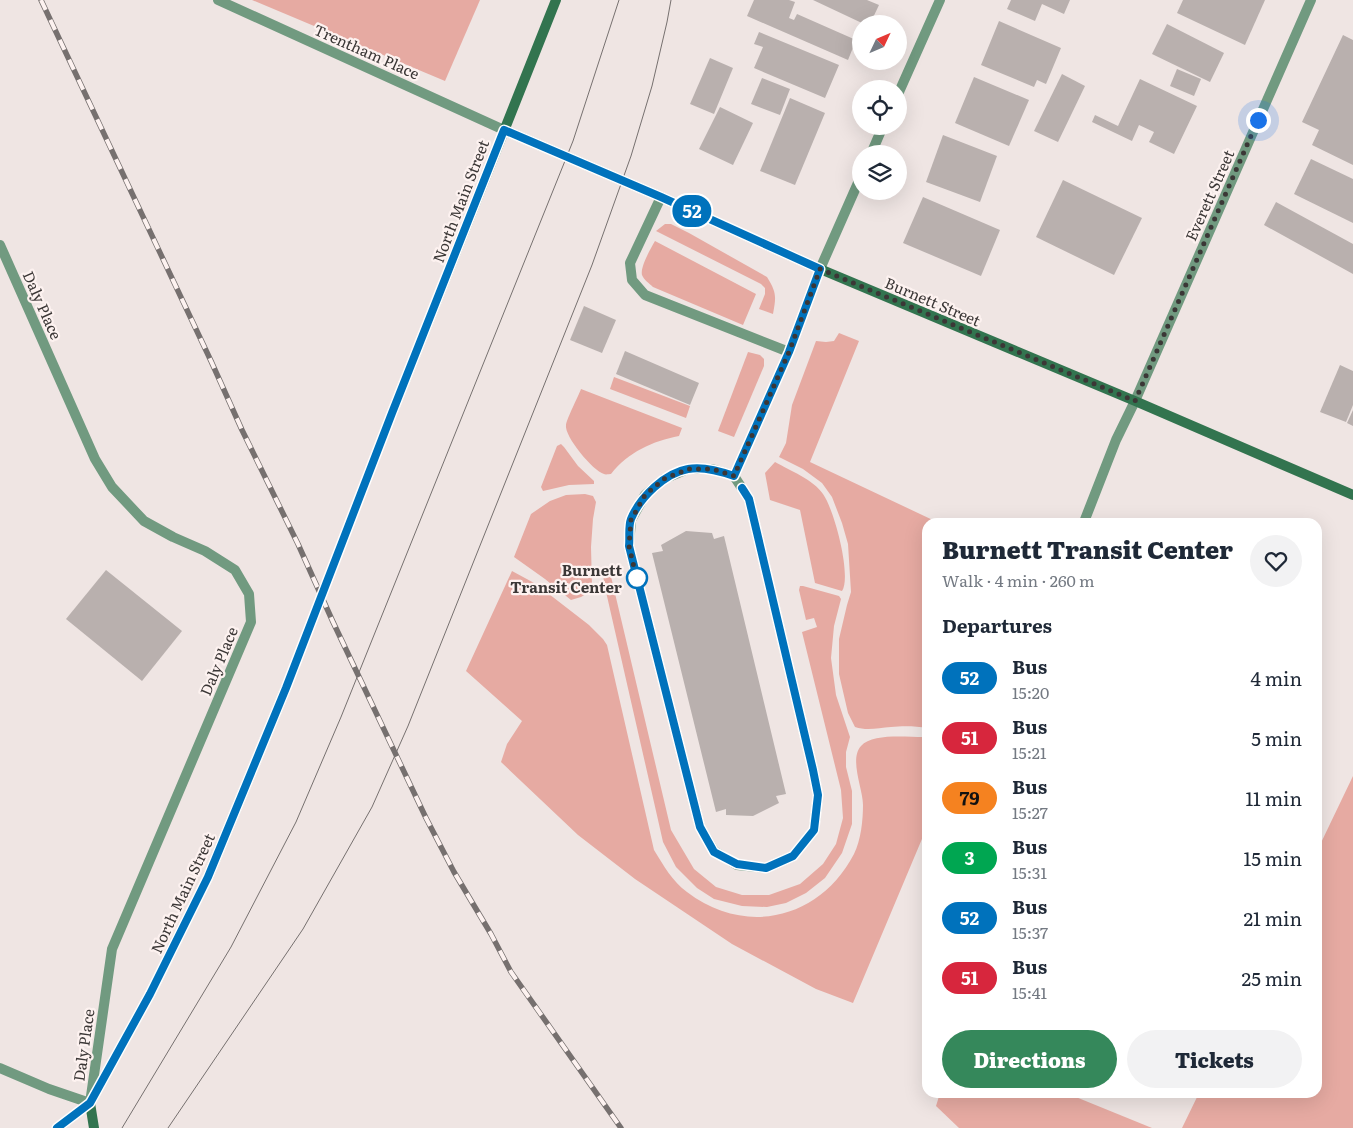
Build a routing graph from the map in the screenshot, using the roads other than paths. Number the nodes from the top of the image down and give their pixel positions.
1 (218, 0) edge
2 (556, 0) edge
3 (940, 0) edge
4 (1311, 0) edge
5 (904, 80) edge
6 (504, 130) junction
7 (852, 196) edge
8 (661, 197) junction
9 (0, 245) edge
10 (820, 269) junction
11 (789, 352) junction
12 (1135, 401) junction
13 (392, 413) tunnel mouth
14 (734, 476) junction
15 (1353, 495) edge
16 (1086, 518) edge
17 (286, 688) tunnel mouth
18 (0, 1068) edge
19 (90, 1103) junction
20 (56, 1128) edge
21 (94, 1128) edge

1 - 6 street, Trentham Place
2 - 6 main road, North Main Street
3 - 5 street
4 - 12 street, Everett Street
6 - 8 main road, Burnett Street
6 - 13 main road, North Main Street
7 - 10 street
8 - 10 main road, Burnett Street
8 - 11 street
9 - 19 street, Daly Place
10 - 11 street
10 - 12 main road, Burnett Street
11 - 14 street
12 - 15 main road, Burnett Street
12 - 16 street, Everett Street
14 - 14 street
17 - 19 main road, North Main Street
18 - 19 street
19 - 20 main road, North Main Street
19 - 21 main road

